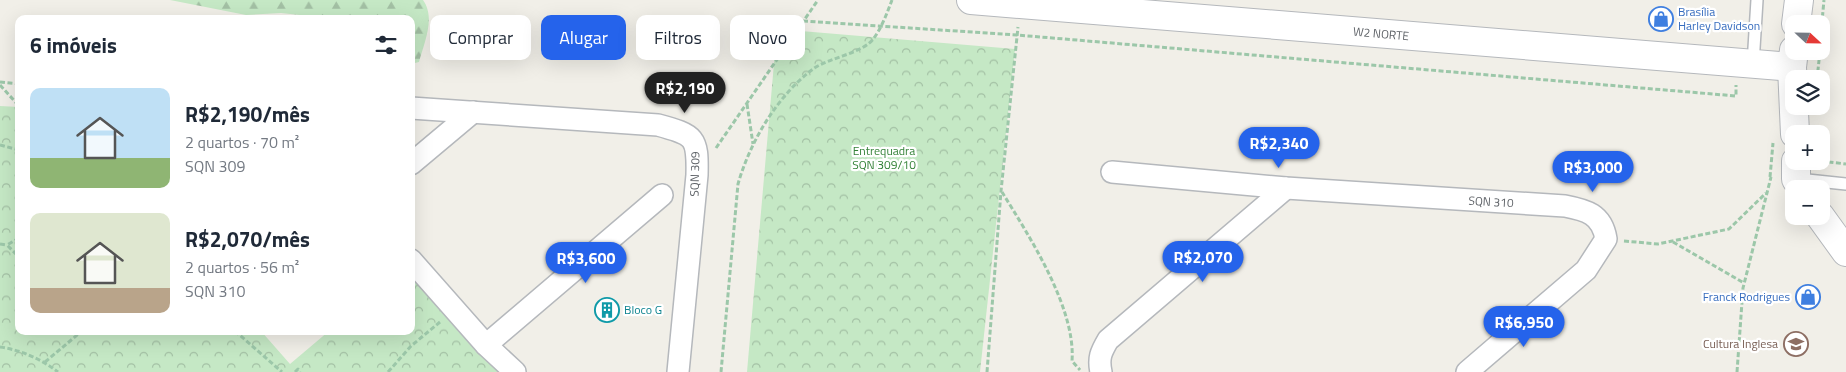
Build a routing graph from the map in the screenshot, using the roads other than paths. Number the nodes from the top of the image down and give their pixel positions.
1 (971, 0) edge
2 (1758, 0) edge
3 (1799, 0) edge
4 (1797, 15) edge
5 (1787, 60) edge
6 (1793, 60) edge
7 (1749, 73) junction
8 (415, 108) edge
9 (473, 112) junction
10 (1784, 134) edge
11 (415, 161) edge
12 (1112, 172) dead end
13 (1791, 176) edge
14 (1846, 184) edge
15 (1286, 188) junction
16 (662, 195) dead end
17 (1830, 215) edge
18 (1846, 216) edge
19 (1827, 225) edge
20 (1846, 252) edge
21 (415, 265) edge
22 (486, 345) junction
23 (515, 372) edge
24 (678, 372) edge
25 (1101, 372) edge
26 (1467, 372) edge

1 - 7 street, W2 NORTE
2 - 7 lane
3 - 4 street
5 - 7 street, W2 NORTE
6 - 10 street
8 - 9 street, SQN 309
9 - 11 street
9 - 24 street, SQN 309
12 - 15 street, SQN 310
13 - 14 lane
15 - 25 street
15 - 26 street, SQN 310
16 - 22 street
17 - 18 street
19 - 20 street
21 - 22 street
22 - 23 street

